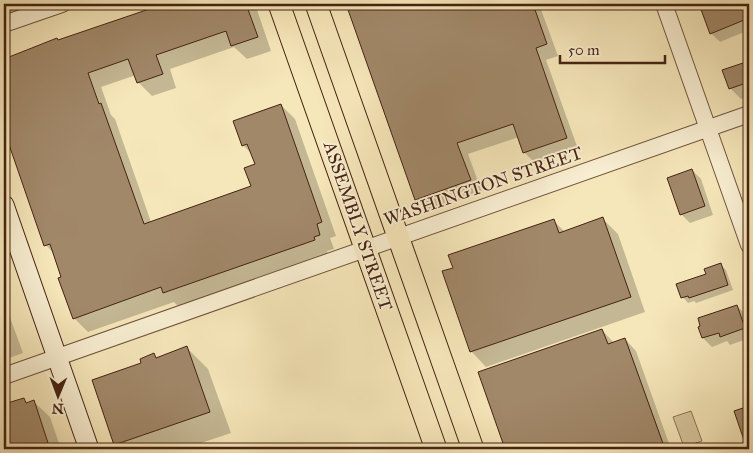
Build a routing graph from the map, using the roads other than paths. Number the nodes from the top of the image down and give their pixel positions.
1 (62, 4) edge
2 (279, 4) edge
3 (316, 4) edge
4 (664, 4) edge
5 (4, 24) edge
6 (749, 114) edge
7 (708, 128) junction
8 (4, 205) edge
9 (398, 237) junction
10 (4, 241) edge
11 (749, 246) edge
12 (365, 248) junction
13 (52, 360) junction
14 (4, 376) edge
15 (77, 449) edge
16 (89, 449) edge
17 (436, 449) edge
18 (473, 449) edge

1 - 5 street
2 - 12 main road, ASSEMBLY STREET
3 - 9 main road, ASSEMBLY STREET
4 - 7 street
6 - 7 street, WASHINGTON STREET
7 - 9 street, WASHINGTON STREET
7 - 11 street
8 - 13 main road
9 - 12 street, WASHINGTON STREET
9 - 18 main road, ASSEMBLY STREET
10 - 13 main road
12 - 13 street, WASHINGTON STREET
12 - 17 main road, ASSEMBLY STREET
13 - 14 street, WASHINGTON STREET
13 - 15 main road
13 - 16 main road

